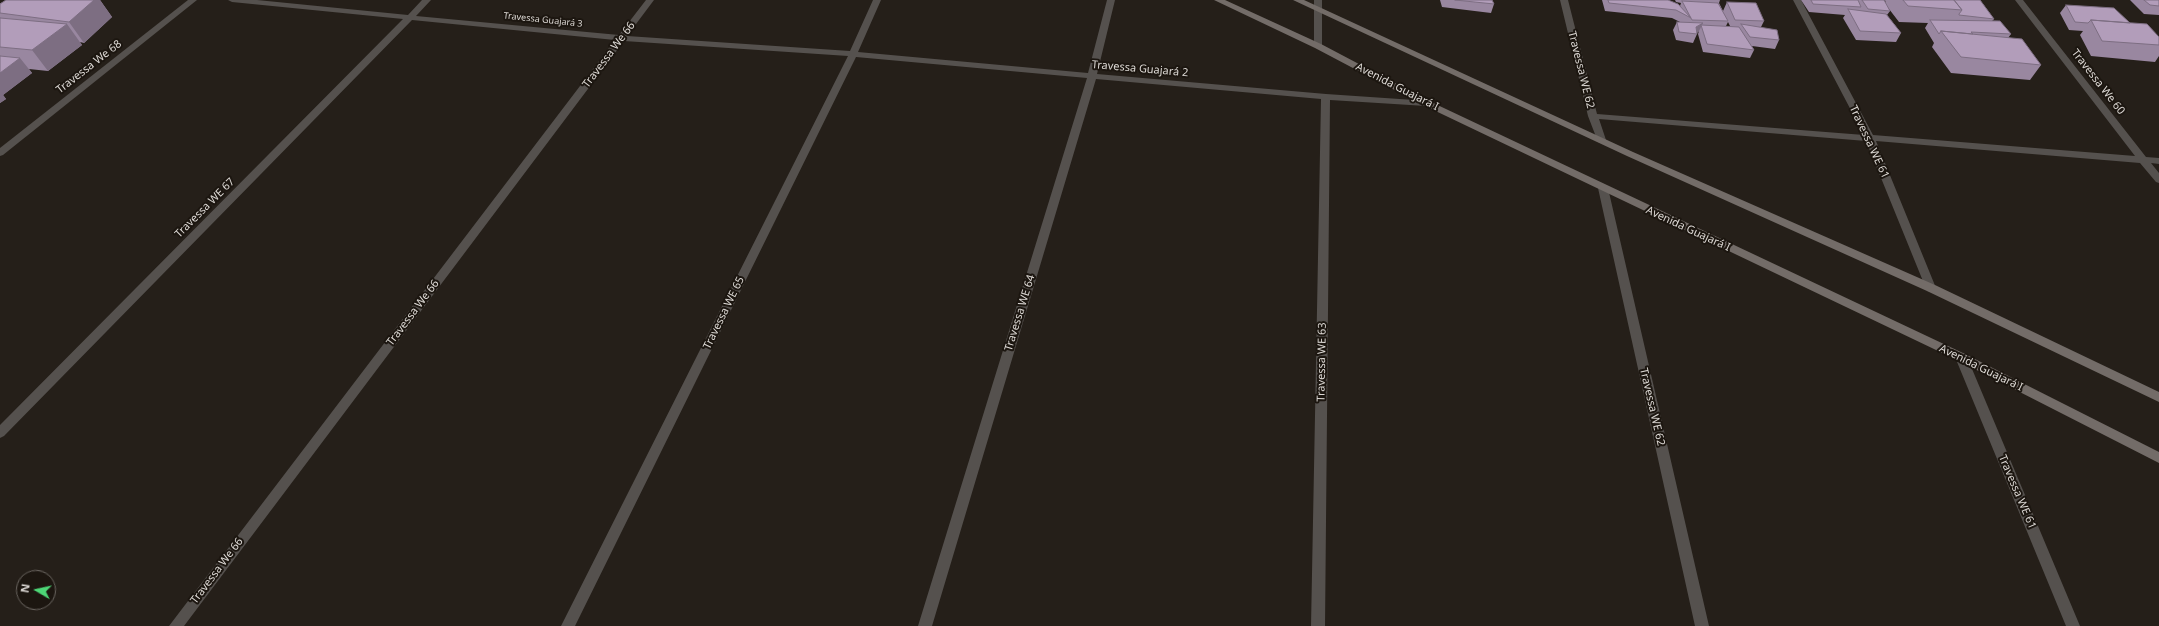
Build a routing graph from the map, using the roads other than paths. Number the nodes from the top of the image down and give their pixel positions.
1 (193, 0) edge
2 (232, 0) edge
3 (427, 0) edge
4 (650, 0) edge
5 (877, 0) edge
6 (1111, 0) edge
7 (1218, 0) edge
8 (1297, 0) edge
9 (1564, 0) edge
10 (1797, 0) edge
11 (2019, 0) edge
12 (1318, 5) edge
13 (410, 17) junction
14 (621, 38) junction
15 (1318, 46) junction
16 (853, 54) junction
17 (1092, 76) junction
18 (1326, 98) junction
19 (1426, 103) junction
20 (1593, 116) junction
21 (1870, 138) junction
22 (1601, 140) junction
23 (0, 153) edge
24 (2143, 160) junction
25 (2159, 161) edge
26 (2159, 180) edge
27 (1603, 188) junction
28 (1931, 288) junction
29 (1961, 357) junction
30 (2159, 397) edge
31 (0, 433) edge
32 (2159, 458) edge
33 (176, 626) edge
34 (568, 626) edge
35 (925, 626) edge
36 (1318, 626) edge
37 (1702, 626) edge
38 (2073, 626) edge

1 - 23 street, Travessa We 68
2 - 13 street, Travessa Guajará 3
3 - 13 street, Travessa WE 67
4 - 14 street, Travessa We 66
5 - 16 street, Travessa WE 65
6 - 17 street, Travessa WE 64
7 - 15 main road, Avenida Guajará I
8 - 12 main road
9 - 20 street, Travessa WE 62
10 - 21 street, Travessa WE 61
11 - 24 street, Travessa We 60
12 - 15 street
12 - 22 main road
13 - 14 street, Travessa Guajará 3
13 - 31 street, Travessa WE 67
14 - 16 street, Travessa Guajará 3
14 - 33 street, Travessa We 66
15 - 19 main road, Avenida Guajará I
16 - 17 street, Travessa Guajará 2
16 - 34 street, Travessa WE 65
17 - 18 street, Travessa Guajará 2
17 - 35 street, Travessa WE 64
18 - 19 street, Travessa Guajará 2
18 - 36 street, Travessa WE 63
19 - 27 main road, Avenida Guajará I
20 - 21 street
20 - 22 street, Travessa WE 62
21 - 24 street
21 - 28 street, Travessa WE 61
22 - 28 main road
24 - 25 street
24 - 26 street, Travessa We 60
27 - 29 main road, Avenida Guajará I
27 - 37 street, Travessa WE 62
28 - 30 main road
29 - 32 main road, Avenida Guajará I
29 - 38 street, Travessa WE 61

